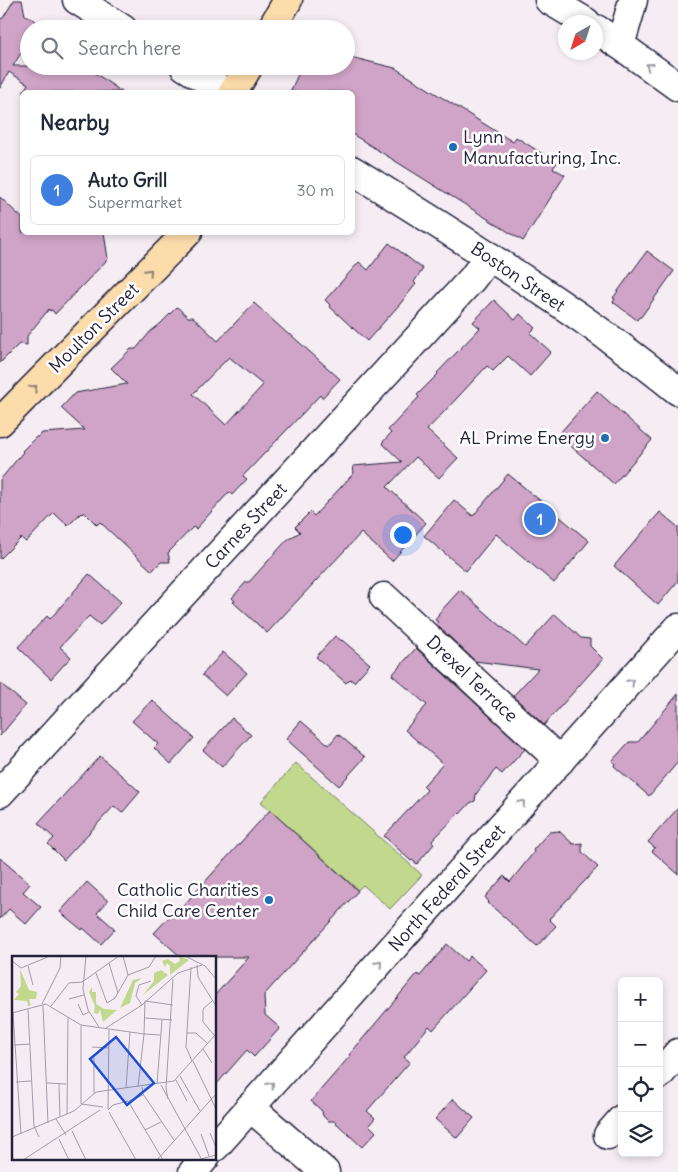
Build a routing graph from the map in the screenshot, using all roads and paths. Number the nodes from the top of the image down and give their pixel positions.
1 (77, 0) edge
2 (288, 0) edge
3 (549, 0) edge
4 (633, 0) edge
5 (574, 15) edge
6 (109, 20) edge
7 (276, 20) edge
8 (603, 33) edge
9 (620, 44) junction
10 (199, 75) edge
11 (243, 75) edge
12 (678, 86) edge
13 (223, 90) edge
14 (234, 90) edge
15 (355, 172) edge
16 (185, 235) edge
17 (489, 256) junction
18 (678, 391) edge
19 (0, 422) edge
20 (384, 597) dead end
21 (678, 628) edge
22 (560, 761) junction
23 (0, 794) edge
24 (678, 1053) edge
25 (663, 1070) edge
26 (250, 1107) junction
27 (216, 1146) edge
28 (203, 1160) edge
29 (193, 1172) edge
30 (326, 1172) edge

1 - 6 street
2 - 7 main road
3 - 5 street
4 - 9 street
8 - 9 street
12 -> 9 street
10 - 13 street
11 - 14 main road
15 - 17 street, Boston Street
19 -> 16 main road, Moulton Street
17 - 18 street, Boston Street
17 - 23 street, Carnes Street
20 - 22 street, Drexel Terrace
22 -> 21 street, North Federal Street
26 -> 22 street, North Federal Street
24 - 25 street
26 - 27 street, North Federal Street
26 - 30 street
28 - 29 street

